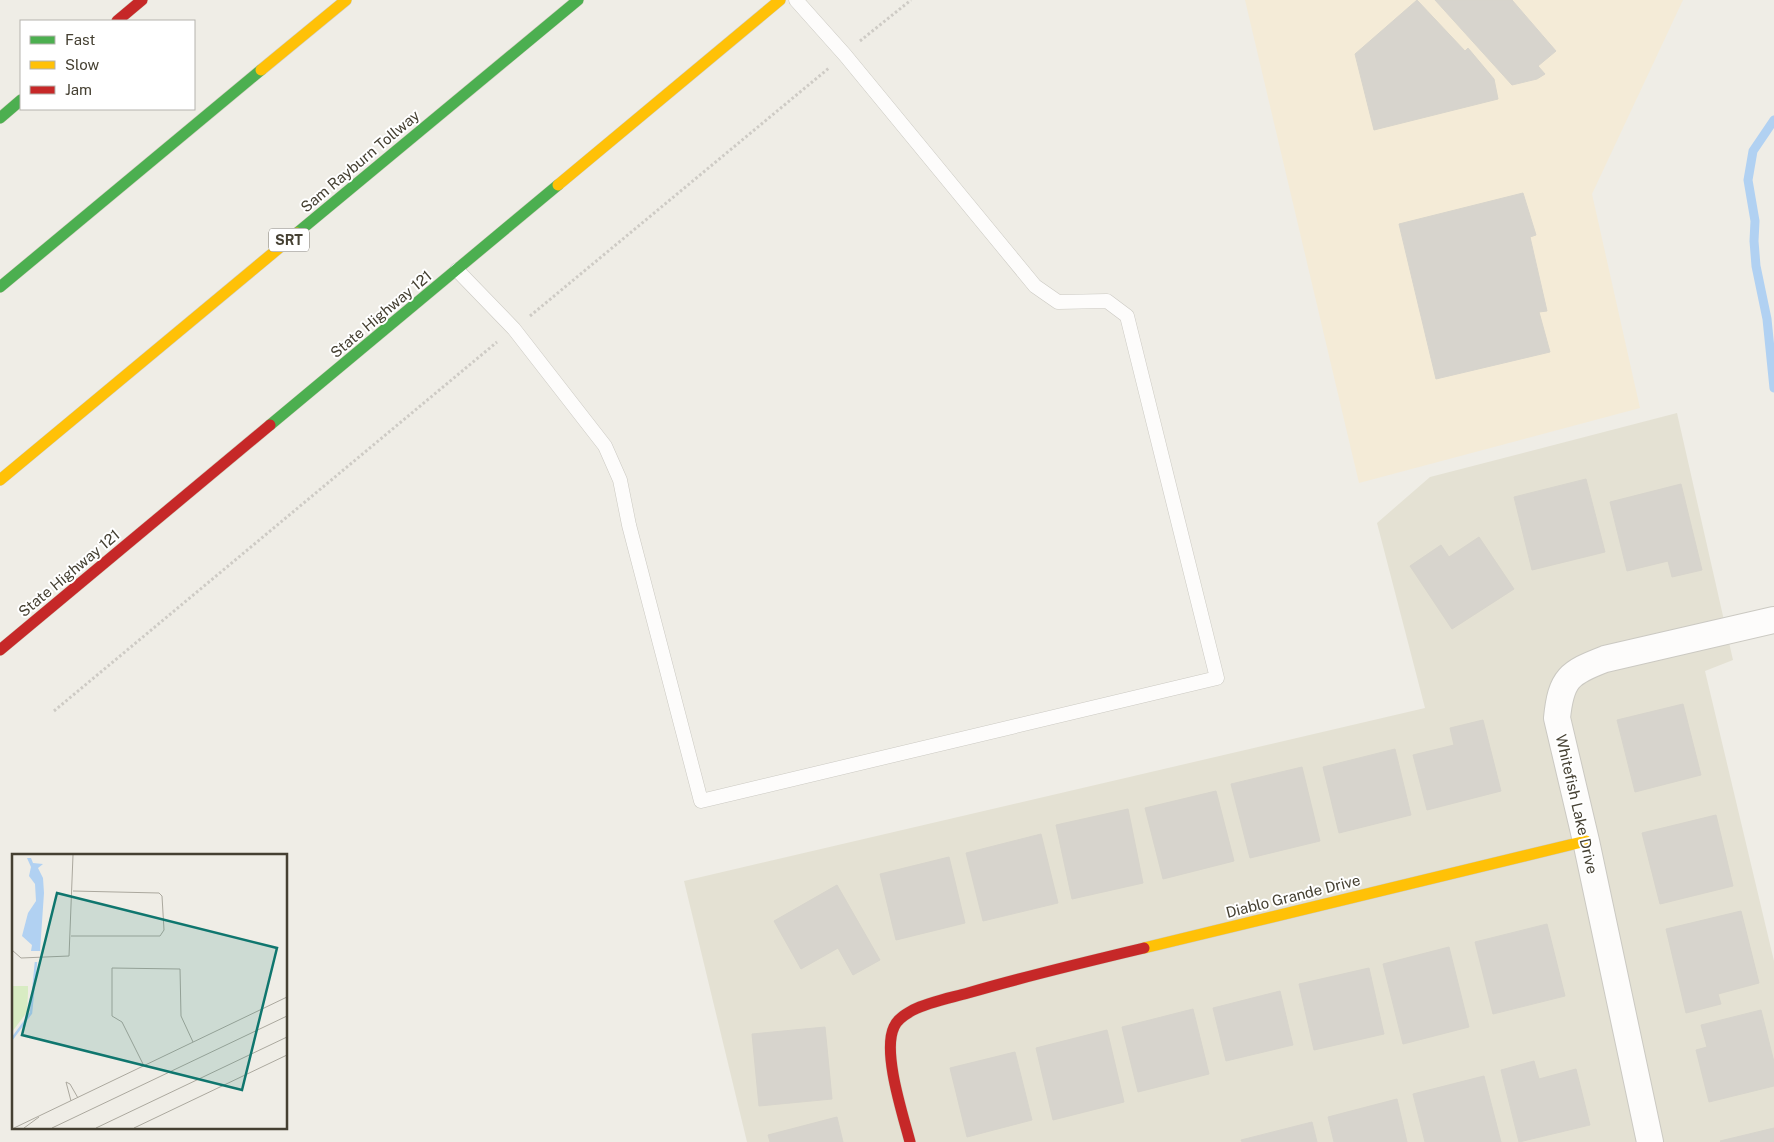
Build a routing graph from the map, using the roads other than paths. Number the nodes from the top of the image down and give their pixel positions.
1 (142, 0) edge
2 (346, 0) edge
3 (578, 0) edge
4 (780, 0) edge
5 (796, 0) edge
6 (118, 20) edge
7 (20, 101) edge
8 (0, 118) edge
9 (457, 270) junction
10 (0, 287) edge
11 (0, 480) edge
12 (1774, 620) edge
13 (0, 650) edge
14 (1586, 841) junction
15 (910, 1142) edge
16 (1650, 1142) edge

1 - 6 main road
2 - 10 main road
3 - 11 main road, Sam Rayburn Tollway / SRT
4 - 9 main road, State Highway 121
5 - 9 lane
7 - 8 main road
9 - 13 main road, State Highway 121
12 - 14 street, Whitefish Lake Drive
14 - 15 main road, Diablo Grande Drive
14 - 16 street, Whitefish Lake Drive

